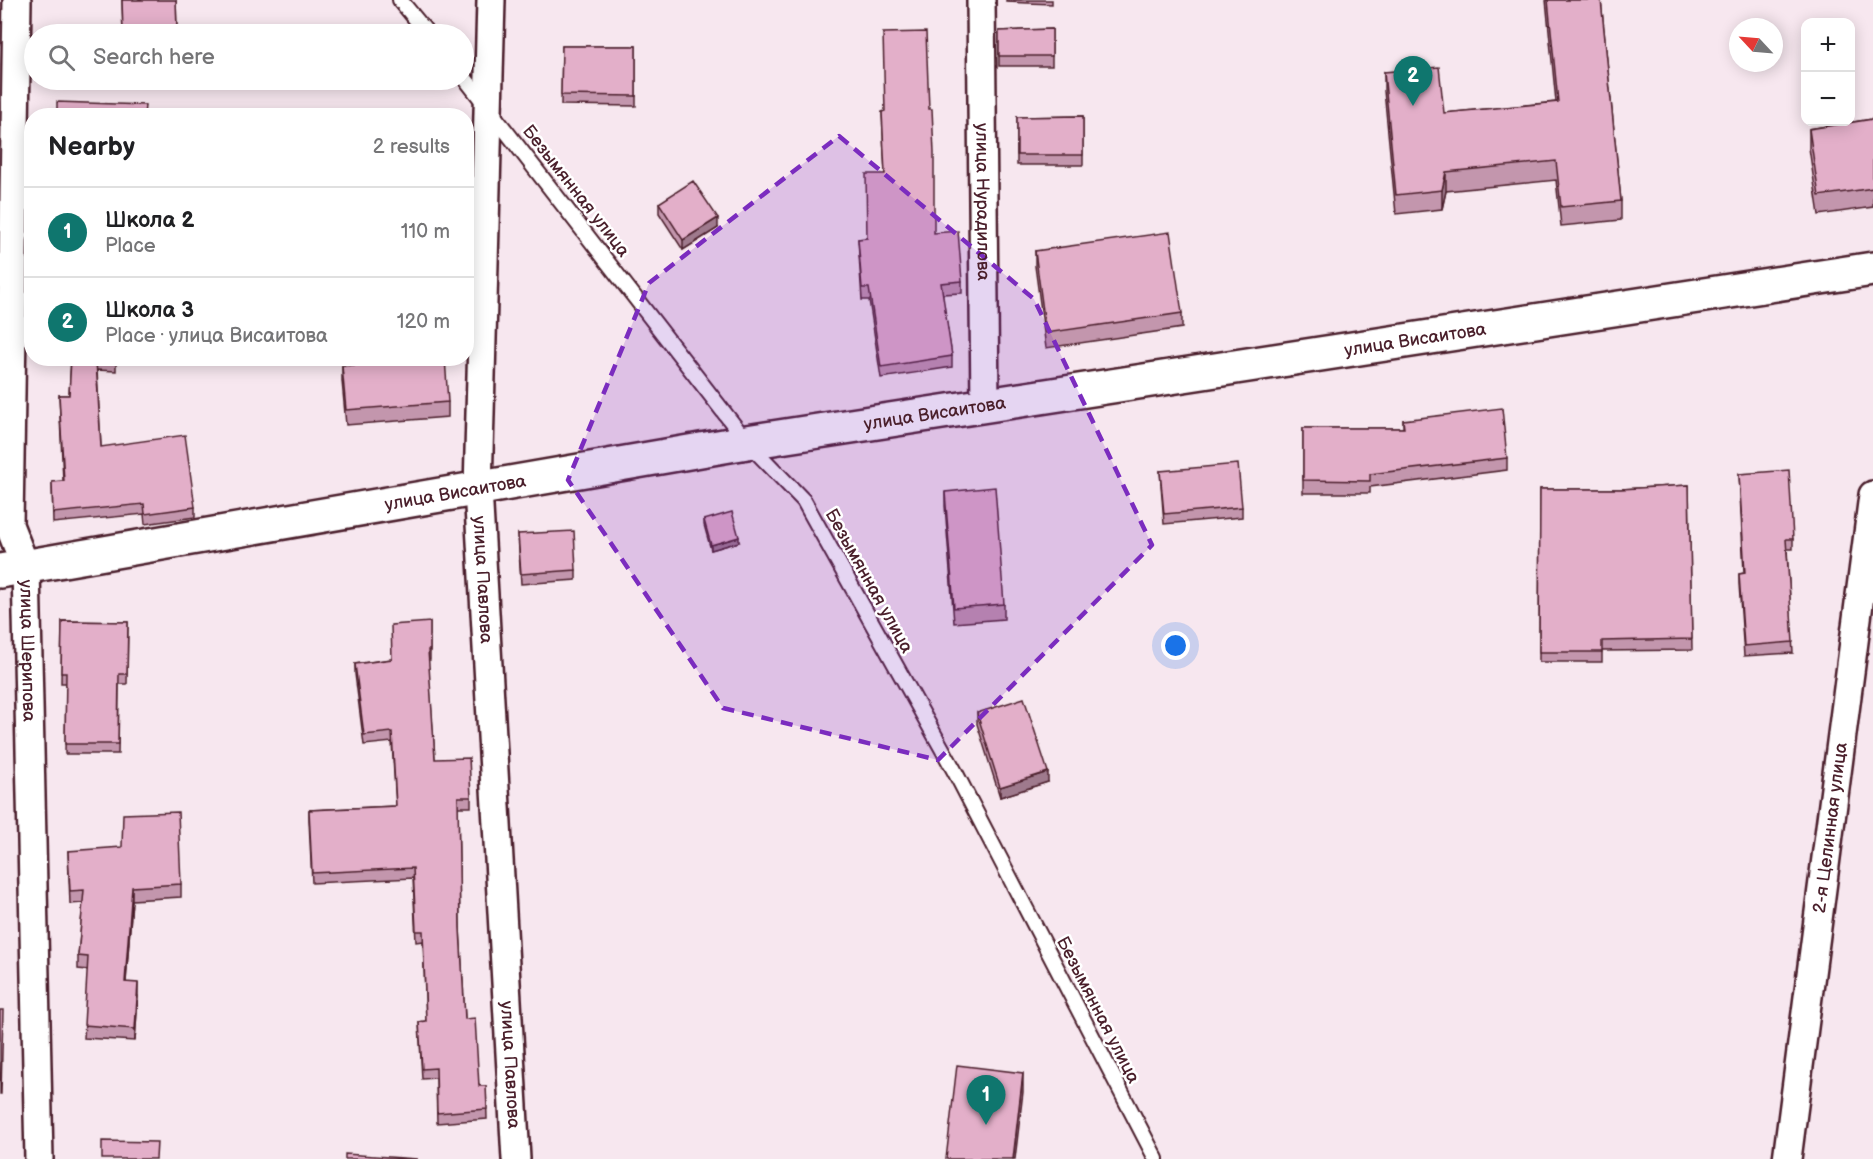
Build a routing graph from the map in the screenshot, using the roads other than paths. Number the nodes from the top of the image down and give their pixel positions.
1 (17, 0) edge
2 (400, 0) edge
3 (491, 0) edge
4 (981, 0) edge
5 (420, 24) edge
6 (474, 90) edge
7 (488, 107) junction
8 (1873, 269) edge
9 (985, 405) junction
10 (747, 442) junction
11 (478, 489) junction
12 (1873, 495) edge
13 (13, 569) edge
14 (39, 1159) edge
15 (516, 1159) edge
16 (1156, 1159) edge
17 (1787, 1159) edge

1 - 13 street, улица Шерипова
2 - 5 lane
3 - 7 street, улица Павлова
4 - 9 street, улица Нурадилова
6 - 7 lane, Безымянная улица
7 - 10 lane, Безымянная улица
7 - 11 street, улица Павлова
8 - 9 street, улица Висаитова
9 - 10 street, улица Висаитова
10 - 11 street, улица Висаитова
10 - 16 lane, Безымянная улица
11 - 13 street, улица Висаитова
11 - 15 street, улица Павлова
12 - 17 street, 2-я Целинная улица
13 - 14 street, улица Шерипова

